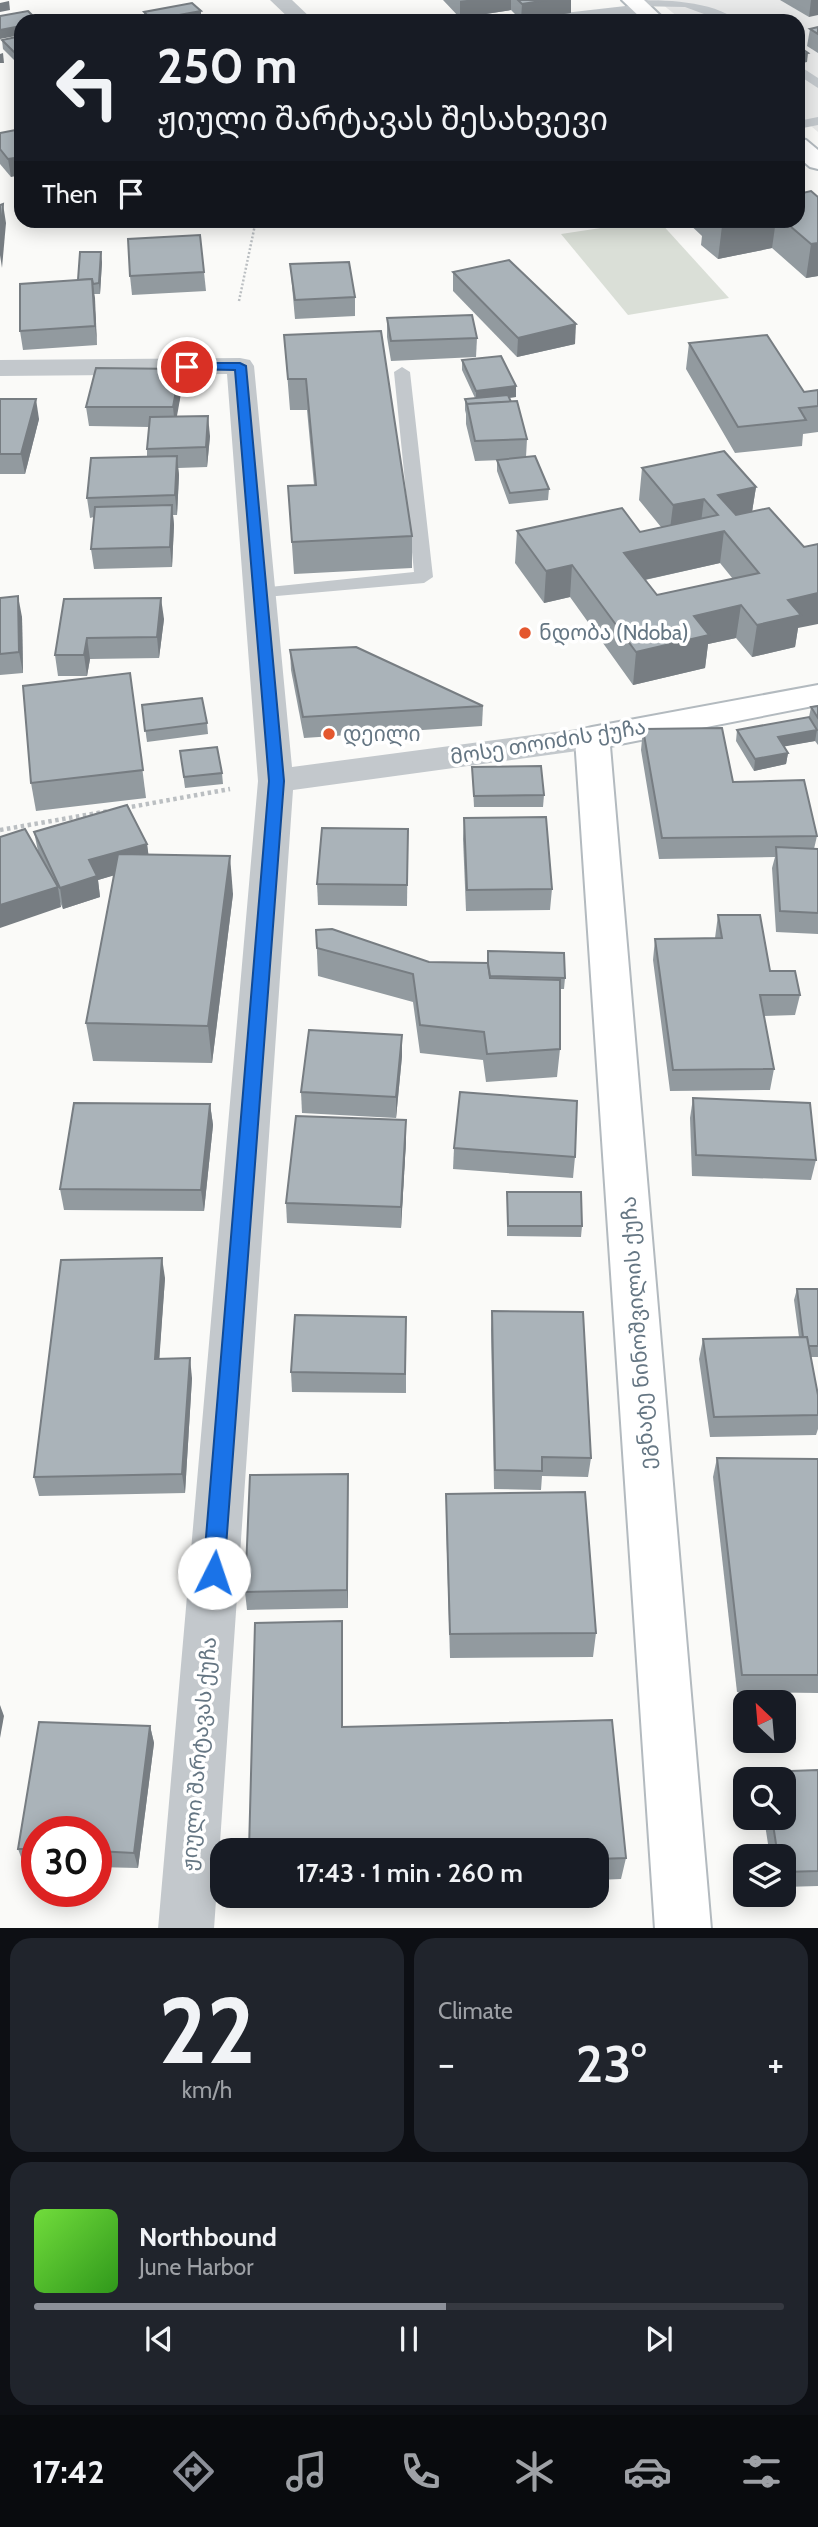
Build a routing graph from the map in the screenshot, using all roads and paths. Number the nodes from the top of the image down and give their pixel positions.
1 (280, 0) edge
2 (641, 8) edge
3 (296, 14) edge
4 (598, 14) edge
5 (723, 14) edge
6 (254, 228) edge
7 (239, 301) dead end
8 (0, 368) edge
9 (402, 372) dead end
10 (260, 594) junction
11 (818, 695) edge
12 (592, 738) junction
13 (276, 781) junction
14 (0, 830) edge
15 (186, 1928) edge
16 (684, 1928) edge

1 - 3 street
2 - 4 street
2 - 5 lane
6 - 7 path
8 - 10 street, ჟიული შარტავას ქუჩა
9 - 10 lane
10 - 13 street, ჟიული შარტავას ქუჩა
11 - 12 street, მოსე თოიძის ქუჩა
12 - 13 street, მოსე თოიძის ქუჩა
12 - 16 street, ეგნატე ნინოშვილის ქუჩა
13 - 14 path
13 - 15 street, ჟიული შარტავას ქუჩა

